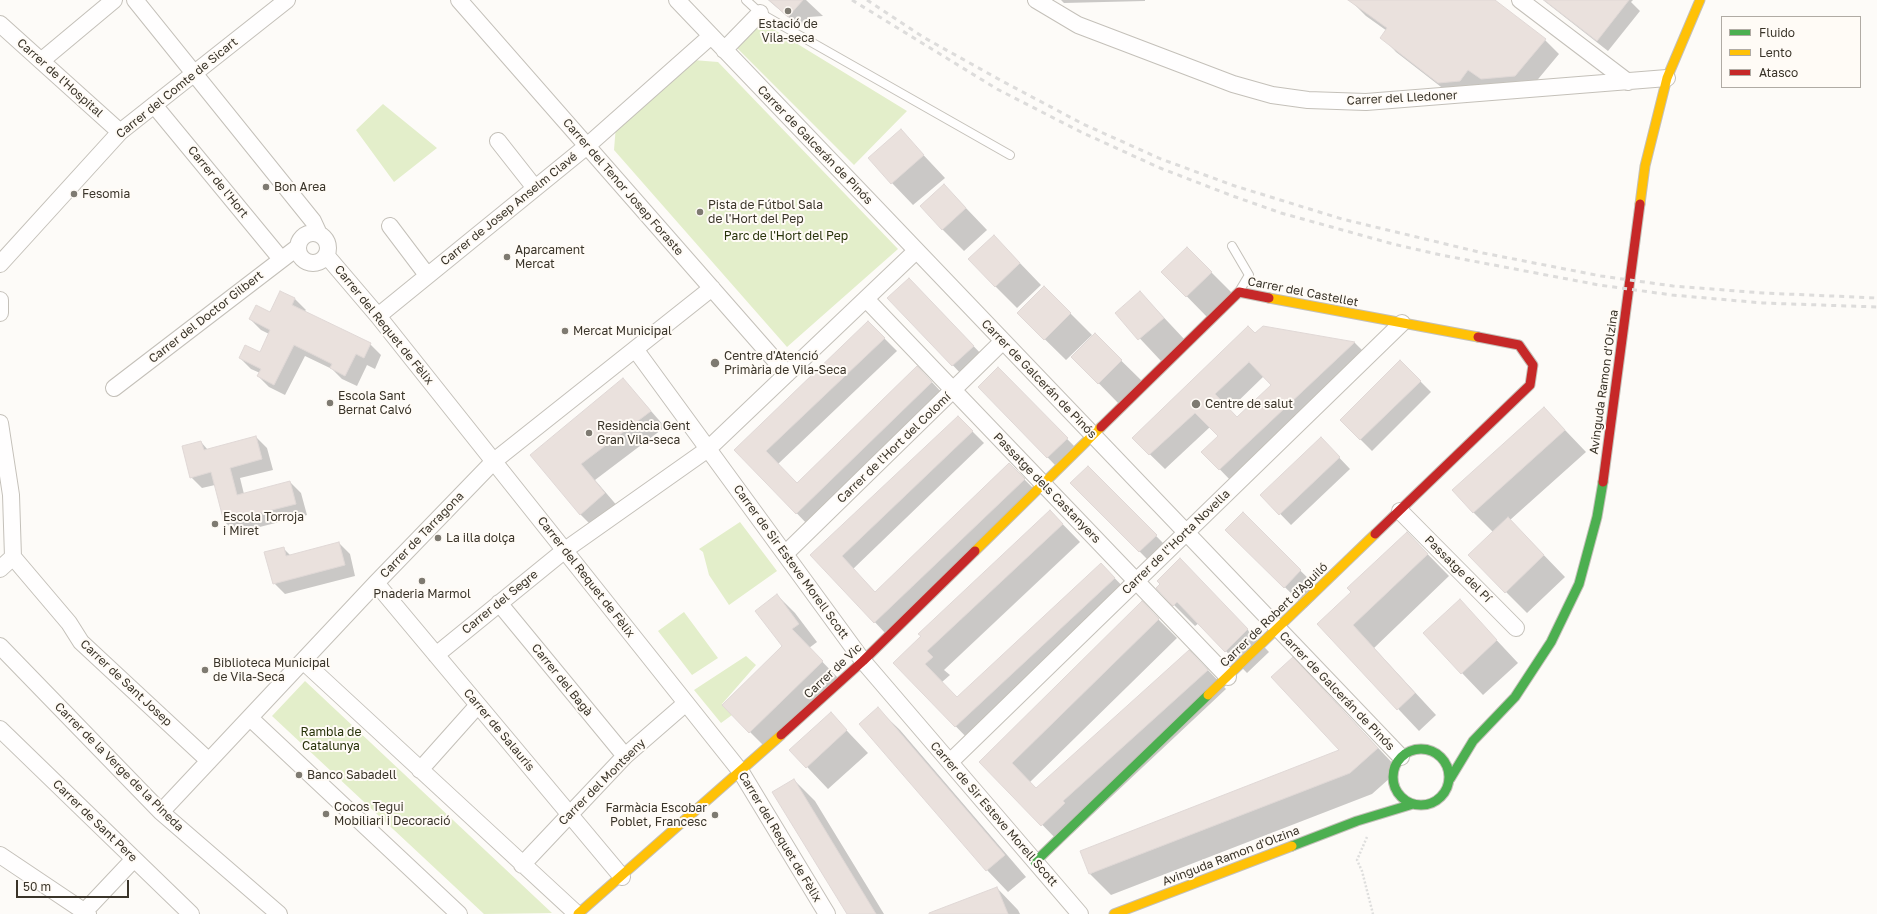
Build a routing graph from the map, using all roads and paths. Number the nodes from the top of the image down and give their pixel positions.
1 (114, 0) edge
2 (135, 0) edge
3 (287, 0) edge
4 (459, 0) edge
5 (677, 0) edge
6 (746, 0) edge
7 (1036, 0) edge
8 (1520, 0) edge
9 (1700, 0) edge
10 (760, 13) junction
11 (0, 24) edge
12 (710, 36) junction
13 (724, 50) junction
14 (41, 61) junction
15 (194, 74) junction
16 (1667, 78) junction
17 (1628, 82) junction
18 (154, 105) junction
19 (120, 132) junction
20 (498, 141) dead end
21 (587, 146) junction
22 (1010, 155) dead end
23 (535, 188) junction
24 (390, 226) dead end
25 (319, 234) junction
26 (1232, 246) dead end
27 (298, 247) junction
28 (916, 251) junction
29 (326, 255) junction
30 (3, 256) edge
31 (281, 259) junction
32 (427, 276) junction
33 (712, 288) junction
34 (1239, 292) junction
35 (866, 299) junction
36 (0, 300) edge
37 (0, 313) edge
38 (378, 316) junction
39 (1402, 323) junction
40 (1002, 341) junction
41 (635, 349) junction
42 (787, 374) junction
43 (1530, 385) joint
44 (114, 388) dead end
45 (953, 390) junction
46 (0, 423) edge
47 (1093, 435) junction
48 (708, 449) junction
49 (494, 461) junction
50 (1043, 484) junction
51 (1400, 511) junction
52 (1186, 532) junction
53 (565, 550) junction
54 (785, 554) junction
55 (13, 558) junction
56 (0, 569) edge
57 (1136, 581) junction
58 (376, 583) junction
59 (499, 603) junction
60 (1278, 628) junction
61 (1516, 628) dead end
62 (0, 646) edge
63 (436, 654) junction
64 (863, 660) junction
65 (303, 661) junction
66 (1228, 677) junction
67 (686, 703) junction
68 (478, 705) junction
69 (250, 718) junction
70 (0, 729) edge
71 (1473, 740) junction
72 (1436, 752) junction
73 (625, 756) junction
74 (1401, 757) junction
75 (209, 761) junction
76 (950, 762) junction
77 (420, 770) junction
78 (741, 772) junction
79 (1450, 779) junction
80 (1393, 782) junction
81 (1386, 792) dead end
82 (1380, 803) dead end
83 (1413, 804) junction
84 (161, 812) junction
85 (570, 814) junction
86 (1357, 822) junction
87 (1367, 836) dead end
88 (0, 855) edge
89 (134, 859) junction
90 (1035, 862) junction
91 (522, 865) junction
92 (622, 877) junction
93 (86, 913) edge
94 (191, 914) edge
95 (279, 914) edge
96 (459, 914) edge
97 (578, 914) edge
98 (827, 914) edge
99 (1080, 914) edge
100 (1114, 914) edge
101 (1373, 914) edge

1 - 14 street
2 - 15 street
3 - 15 street, Carrer del Comte de Sicart
4 - 21 street, Carrer del Tenor Josep Foraste
5 - 12 street, Carrer de Galcerán de Pinós
6 - 10 lane
7 - 17 street, Carrer del Lledoner
8 - 17 street
9 - 16 street, Avinguda Ramon d'Olzina
10 - 13 street
10 - 22 lane
11 - 14 street, Carrer de l'Hospital
12 - 13 street, Carrer de Galcerán de Pinós
12 - 21 street, Carrer de Josep Anselm Clavé
13 - 28 street, Carrer de Galcerán de Pinós
14 - 19 street, Carrer de l'Hospital
15 - 18 street, Carrer del Comte de Sicart
15 - 25 street
16 - 17 street, Carrer del Lledoner
16 - 71 street, Avinguda Ramon d'Olzina
18 - 19 street, Carrer del Comte de Sicart
18 - 31 street, Carrer de l'Hort
19 - 30 street, Carrer del Comte de Sicart
20 - 23 street
21 - 23 street, Carrer de Josep Anselm Clavé
21 - 33 street, Carrer del Tenor Josep Foraste
23 - 32 street, Carrer de Josep Anselm Clavé
24 - 32 street
25 - 27 street
25 - 29 street
26 - 34 lane
27 - 29 street
27 - 31 street, Carrer del Doctor Gilbert
28 - 35 street, Carrer del Segre
28 - 40 street, Carrer de Galcerán de Pinós
29 - 38 street, Carrer del Requet de Fèlix
31 - 44 street, Carrer del Doctor Gilbert
32 - 38 street, Carrer de Josep Anselm Clavé
33 - 41 street, Carrer de Tarragona
33 - 42 street, Carrer del Tenor Josep Foraste
34 - 39 street, Carrer del Castellet
34 - 47 street, Carrer del Castellet
35 - 42 street, Carrer del Segre
35 - 45 street, Passatge dels Castanyers
36 - 37 street
38 - 49 street, Carrer del Requet de Fèlix
39 - 43 street, Carrer del Castellet
39 - 52 street, Carrer de l''Horta Novella
40 - 45 street, Carrer de l'Hort del Colomí
40 - 47 street, Carrer de Galcerán de Pinós
41 - 48 street, Carrer de Sir Esteve Morell Scott
41 - 49 street, Carrer de Tarragona
42 - 48 street, Carrer del Segre
43 - 51 street, Carrer de Robert d'Aguiló
45 - 50 street, Passatge dels Castanyers
45 - 54 street, Carrer de l'Hort del Colomí
46 - 55 street
47 - 50 street, Carrer de Vic
47 - 52 street, Carrer de Galcerán de Pinós
48 - 53 street, Carrer del Segre
48 - 54 street, Carrer de Sir Esteve Morell Scott
49 - 53 street, Carrer del Requet de Fèlix
49 - 58 street, Carrer de Tarragona
50 - 57 street, Passatge dels Castanyers
50 - 64 street, Carrer de Vic
51 - 60 street, Carrer de Robert d'Aguiló
51 - 61 street, Passatge del Pí
52 - 57 street, Carrer de l''Horta Novella
52 - 60 street, Carrer de Galcerán de Pinós
53 - 59 street, Carrer del Segre
53 - 67 street, Carrer del Requet de Fèlix
54 - 64 street, Carrer de Sir Esteve Morell Scott
55 - 56 street
55 - 75 street, Carrer de Sant Josep
57 - 66 street, Passatge dels Castanyers
57 - 76 street, Carrer de l''Horta Novella
58 - 63 street, Carrer de Salauris
58 - 65 street, Carrer de Tarragona
59 - 63 street, Carrer del Segre
59 - 73 street, Carrer del Bagà
60 - 66 street, Carrer de Robert d'Aguiló
60 - 74 street, Carrer de Galcerán de Pinós
62 - 84 street, Carrer de la Verge de la Pineda
63 - 68 street, Carrer de Salauris
64 - 76 street, Carrer de Sir Esteve Morell Scott
64 - 78 street, Carrer de Vic
65 - 69 street, Carrer de Tarragona
65 - 77 street
66 - 90 street, Carrer de Robert d'Aguiló
67 - 73 street, Carrer del Montseny
67 - 78 street, Carrer del Requet de Fèlix
68 - 77 street
68 - 85 street, Carrer de Salauris
69 - 75 street, Carrer de Tarragona
69 - 96 street
70 - 89 street, Carrer de Sant Pere
71 - 72 street, Avinguda Ramon d'Olzina
71 - 79 street, Avinguda Ramon d'Olzina
72 - 74 street
72 - 79 street
73 - 85 street, Carrer del Montseny
74 - 80 street
75 - 84 street, Carrer de Tarragona
76 - 90 street, Carrer de Sir Esteve Morell Scott
77 - 91 street
78 - 92 street, Carrer de Vic
78 - 98 street, Carrer del Requet de Fèlix
79 - 83 street
80 - 81 street
80 - 83 street
82 - 86 street, Avinguda Ramon d'Olzina
83 - 86 street, Avinguda Ramon d'Olzina
84 - 95 street, Carrer de la Verge de la Pineda
85 - 91 street, Carrer del Montseny
85 - 92 street, Carrer de Salauris
86 - 100 street, Avinguda Ramon d'Olzina
87 - 101 path
88 - 93 street
89 - 93 street
89 - 94 street, Carrer de Sant Pere
90 - 99 street, Carrer de Sir Esteve Morell Scott
91 - 97 street
92 - 97 street, Carrer de Vic

